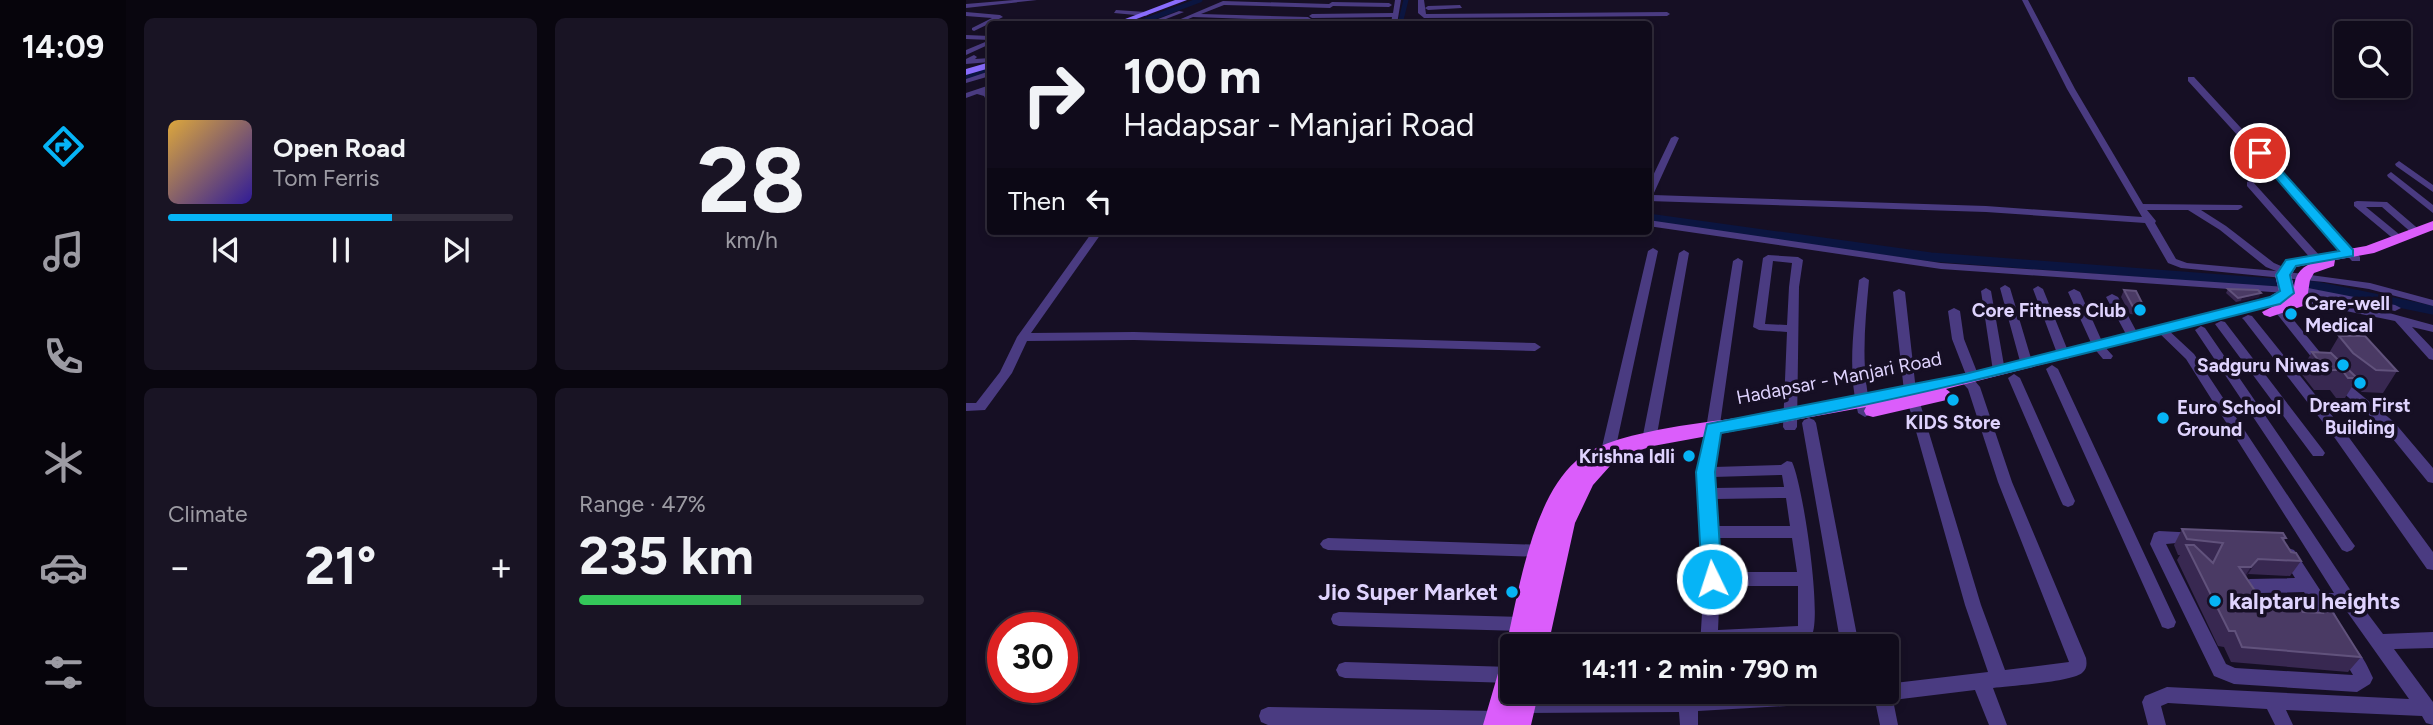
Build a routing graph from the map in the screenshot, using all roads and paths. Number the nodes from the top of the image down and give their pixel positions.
1 (972, 0) edge
2 (1034, 0) edge
3 (1183, 0) edge
4 (1398, 0) edge
5 (2025, 0) edge
6 (1333, 3) edge
7 (1421, 3) edge
8 (1459, 4) edge
9 (966, 5) edge
10 (1390, 5) dead end
11 (1201, 8) junction
12 (1116, 12) dead end
13 (966, 14) edge
14 (1146, 14) junction
15 (1667, 14) dead end
16 (1394, 15) junction
17 (1191, 16) junction
18 (1424, 16) junction
19 (1212, 17) junction
20 (1310, 18) edge
21 (991, 21) edge
22 (1124, 21) edge
23 (1158, 21) edge
24 (1179, 21) edge
25 (1205, 21) edge
26 (1394, 21) edge
27 (1423, 21) edge
28 (987, 23) edge
29 (968, 32) edge
30 (987, 41) edge
31 (987, 44) edge
32 (970, 55) edge
33 (987, 60) edge
34 (987, 62) edge
35 (966, 72) edge
36 (987, 75) edge
37 (2191, 79) dead end
38 (966, 82) edge
39 (983, 89) edge
40 (966, 96) edge
41 (1675, 138) dead end
42 (2399, 164) dead end
43 (2390, 175) dead end
44 (2250, 184) dead end
45 (1652, 188) edge
46 (2433, 189) edge
47 (1652, 197) edge
48 (2142, 207) junction
49 (2190, 207) junction
50 (2238, 207) dead end
51 (2433, 209) edge
52 (2151, 221) junction
53 (1652, 224) edge
54 (2433, 225) edge
55 (2417, 232) junction
56 (1094, 235) edge
57 (2433, 235) edge
58 (2400, 239) junction
59 (1653, 251) dead end
60 (1684, 253) dead end
61 (2352, 256) junction
62 (2316, 258) junction
63 (1738, 261) dead end
64 (1864, 280) dead end
65 (2293, 283) junction
66 (2005, 288) dead end
67 (2038, 289) dead end
68 (1986, 291) dead end
69 (1899, 292) dead end
70 (2074, 292) dead end
71 (2112, 297) dead end
72 (2433, 303) edge
73 (2279, 309) junction
74 (1954, 311) dead end
75 (2397, 313) junction
76 (2248, 317) junction
77 (2221, 324) junction
78 (2433, 329) edge
79 (1793, 330) junction
80 (2201, 330) junction
81 (2170, 333) junction
82 (1023, 337) junction
83 (2134, 338) junction
84 (1535, 347) dead end
85 (2103, 351) junction
86 (2433, 356) edge
87 (2058, 363) junction
88 (2013, 371) junction
89 (1971, 381) junction
90 (1912, 397) junction
91 (966, 407) edge
92 (1863, 407) junction
93 (1796, 422) junction
94 (1712, 435) junction
95 (1649, 440) junction
96 (1608, 451) junction
97 (2318, 453) dead end
98 (1706, 472) junction
99 (2433, 478) edge
100 (1792, 492) junction
101 (1708, 494) junction
102 (2068, 501) dead end
103 (1709, 532) junction
104 (1798, 532) junction
105 (2204, 537) edge
106 (2278, 540) edge
107 (1328, 544) dead end
108 (2347, 546) dead end
109 (1549, 551) junction
110 (2433, 564) edge
111 (1712, 579) junction
112 (1803, 579) junction
113 (2308, 584) junction
114 (2347, 599) junction
115 (2320, 603) junction
116 (1339, 619) dead end
117 (2168, 622) dead end
118 (1523, 624) junction
119 (1521, 634) edge
120 (1538, 634) edge
121 (1709, 634) edge
122 (1798, 634) edge
123 (1847, 634) edge
124 (2433, 640) edge
125 (2378, 642) junction
126 (1345, 670) dead end
127 (1990, 680) junction
128 (1899, 690) edge
129 (2273, 701) junction
130 (1500, 702) edge
131 (1512, 704) edge
132 (1688, 704) edge
133 (1885, 704) edge
134 (2429, 713) edge
135 (1268, 716) dead end
136 (1689, 725) edge
137 (1889, 725) edge
138 (1998, 725) edge
139 (2157, 725) edge
140 (2284, 725) edge

1 - 9 street
2 - 9 street
3 - 14 street
4 - 16 street
5 - 48 street
6 - 10 street
6 - 11 street
6 - 20 street
7 - 8 street
7 - 18 street
11 - 17 street
11 - 20 street
11 - 23 street
12 - 14 street
13 - 21 street
14 - 22 street
15 - 18 street
16 - 20 street
16 - 26 street
17 - 19 street
17 - 24 street
18 - 27 street
19 - 20 street
19 - 25 street
28 - 29 street
29 - 30 street
31 - 32 street
32 - 33 street
34 - 35 street
36 - 38 street
37 - 61 street
38 - 39 street
39 - 40 street
41 - 45 street
42 - 46 street
43 - 51 street
44 - 62 street
47 - 52 street
48 - 49 street
48 - 52 street
49 - 50 street
49 - 65 street
52 - 65 street
53 - 65 street
54 - 55 main road, Hadapsar - Manjari Road
55 - 58 main road, Hadapsar - Manjari Road
55 - 58 street
56 - 82 street
57 - 61 main road, Hadapsar - Manjari Road
58 - 61 main road, Hadapsar - Manjari Road
59 - 96 street
60 - 95 street
61 - 62 main road, Hadapsar - Manjari Road
61 - 65 main road, Hadapsar - Manjari Road
62 - 65 main road, Hadapsar - Manjari Road
63 - 94 street
64 - 92 street
65 - 72 street
65 - 73 main road, Hadapsar - Manjari Road
65 - 75 street
65 - 81 main road, Hadapsar - Manjari Road
66 - 88 street
67 - 87 street
68 - 88 street
69 - 90 street
70 - 85 street
71 - 83 street
73 - 76 main road, Hadapsar - Manjari Road
73 - 99 street
74 - 89 street
75 - 78 street
75 - 86 street
76 - 77 main road, Hadapsar - Manjari Road
76 - 110 street
77 - 80 main road, Hadapsar - Manjari Road
77 - 97 street
79 - 79 street
79 - 93 street
80 - 81 main road, Hadapsar - Manjari Road
80 - 108 street
81 - 83 main road, Hadapsar - Manjari Road
81 - 85 main road, Hadapsar - Manjari Road
81 - 114 street
82 - 84 street
82 - 91 street
83 - 85 main road, Hadapsar - Manjari Road
85 - 87 main road, Hadapsar - Manjari Road
87 - 88 main road, Hadapsar - Manjari Road
87 - 117 street
88 - 89 main road, Hadapsar - Manjari Road
88 - 102 street
89 - 90 main road, Hadapsar - Manjari Road
89 - 127 street
90 - 92 main road, Hadapsar - Manjari Road
90 - 127 street
92 - 93 main road, Hadapsar - Manjari Road
93 - 94 main road, Hadapsar - Manjari Road
93 - 123 street
94 - 95 main road, Hadapsar - Manjari Road
94 - 98 street
94 - 109 main road, Hadapsar - Manjari Road
95 - 96 main road, Hadapsar - Manjari Road
96 - 109 main road, Hadapsar - Manjari Road
98 - 100 street
98 - 101 street
100 - 101 street
100 - 104 street
101 - 103 street
103 - 104 street
103 - 111 street
104 - 112 street
105 - 115 street
106 - 113 street
107 - 109 street
109 - 118 main road, Hadapsar - Manjari Road
109 - 120 main road, Hadapsar - Manjari Road
111 - 112 street
111 - 121 street
112 - 122 street
113 - 115 street
113 - 115 street
114 - 115 street
114 - 125 street
116 - 118 street
118 - 119 main road, Hadapsar - Manjari Road
124 - 125 street
125 - 134 street
126 - 130 street
127 - 128 street
127 - 138 street
129 - 134 street
129 - 139 street
129 - 140 street
131 - 135 street
132 - 136 street
133 - 137 street

